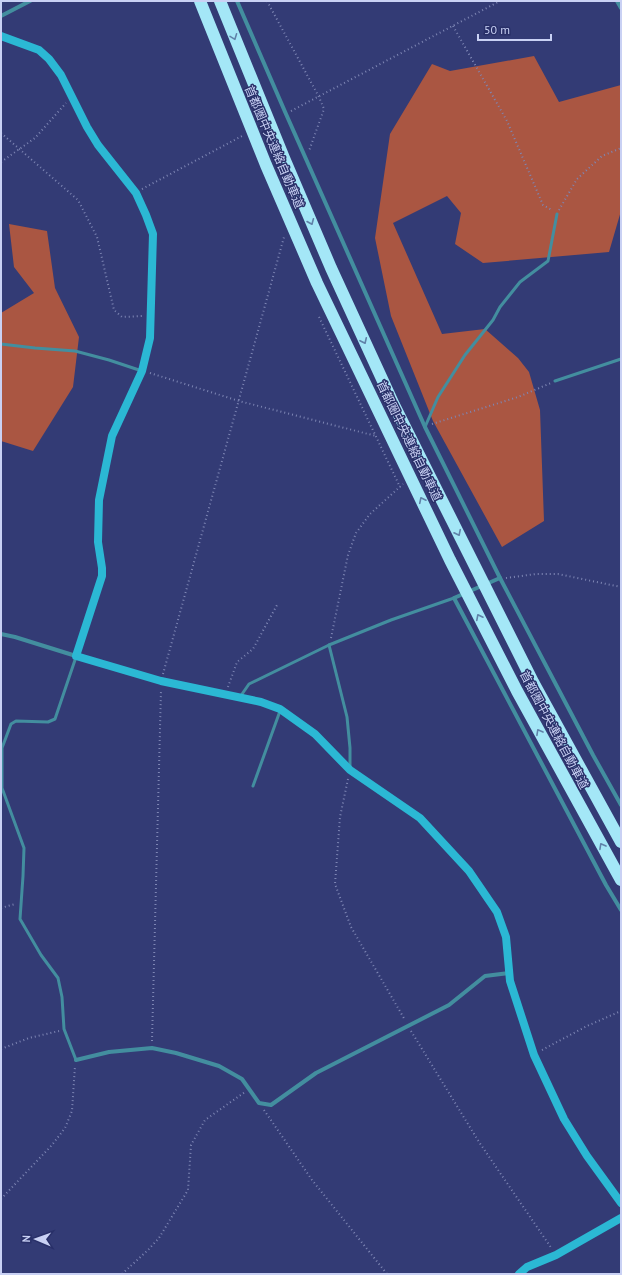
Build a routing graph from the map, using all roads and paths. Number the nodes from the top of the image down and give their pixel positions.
1 (30, 1) edge
2 (200, 1) edge
3 (220, 1) edge
4 (237, 1) edge
5 (267, 1) edge
6 (500, 1) edge
7 (617, 1) edge
8 (621, 8) edge
9 (1, 16) edge
10 (453, 26) junction
11 (1, 36) edge
12 (72, 97) junction
13 (319, 97) junction
14 (286, 114) junction
15 (1, 133) edge
16 (248, 133) dead end
17 (20, 148) junction
18 (621, 148) edge
19 (306, 160) junction
20 (1, 162) edge
21 (136, 193) junction
22 (558, 214) junction
23 (284, 238) dead end
24 (150, 316) junction
25 (319, 317) dead end
26 (1, 344) edge
27 (621, 359) edge
28 (142, 371) junction
29 (555, 381) joint
30 (240, 401) junction
31 (425, 427) junction
32 (376, 436) junction
33 (406, 482) dead end
34 (400, 487) junction
35 (500, 578) junction
36 (621, 587) edge
37 (454, 598) junction
38 (277, 605) dead end
39 (1, 634) edge
40 (329, 645) junction
41 (76, 656) junction
42 (161, 681) junction
43 (226, 695) junction
44 (240, 697) junction
45 (280, 709) junction
46 (350, 770) junction
47 (253, 786) dead end
48 (621, 806) edge
49 (621, 842) edge
50 (621, 880) edge
51 (22, 902) junction
52 (1, 908) edge
53 (621, 910) edge
54 (509, 973) junction
55 (621, 1011) edge
56 (64, 1029) junction
57 (152, 1048) junction
58 (1, 1049) edge
59 (534, 1055) junction
60 (76, 1060) junction
61 (249, 1089) junction
62 (259, 1103) junction
63 (1, 1199) edge
64 (621, 1203) edge
65 (621, 1218) edge
66 (122, 1274) edge
67 (387, 1274) edge
68 (519, 1274) edge

1 - 9 street
50 -> 2 highway, 首都圏中央連絡自動車道, bridge
3 -> 49 highway, 首都圏中央連絡自動車道, bridge
4 - 14 street
5 - 13 path
6 - 10 path
7 - 8 street
10 - 13 path
10 - 22 path
11 - 12 street
12 - 17 path
12 - 21 street
13 - 14 path
13 - 19 path
14 - 19 street
15 - 17 path
16 - 21 path
17 - 20 path
17 - 24 path
18 - 22 path
19 - 31 street
21 - 24 street
22 - 31 lane
23 - 30 path
24 - 28 street
25 - 32 path
26 - 28 lane
27 - 29 lane
28 - 30 path
28 - 41 street
29 - 31 path
30 - 32 path
30 - 42 path
31 - 35 street
32 - 34 path
33 - 34 path
34 - 40 path
35 - 36 path
35 - 37 street
35 - 48 street
37 - 40 lane
37 - 53 street
38 - 43 path
39 - 41 street
40 - 44 lane
40 - 46 lane
41 - 42 street
41 - 51 lane
42 - 43 street
42 - 57 path
43 - 44 street
44 - 45 street
45 - 46 street
45 - 47 lane
46 - 54 street
51 - 52 path
51 - 56 lane
54 - 59 street
54 - 62 street
55 - 59 path
56 - 58 path
56 - 60 lane
57 - 60 street
57 - 61 street
59 - 64 street
60 - 63 path
61 - 62 street
61 - 66 path
62 - 67 path
65 - 68 street

